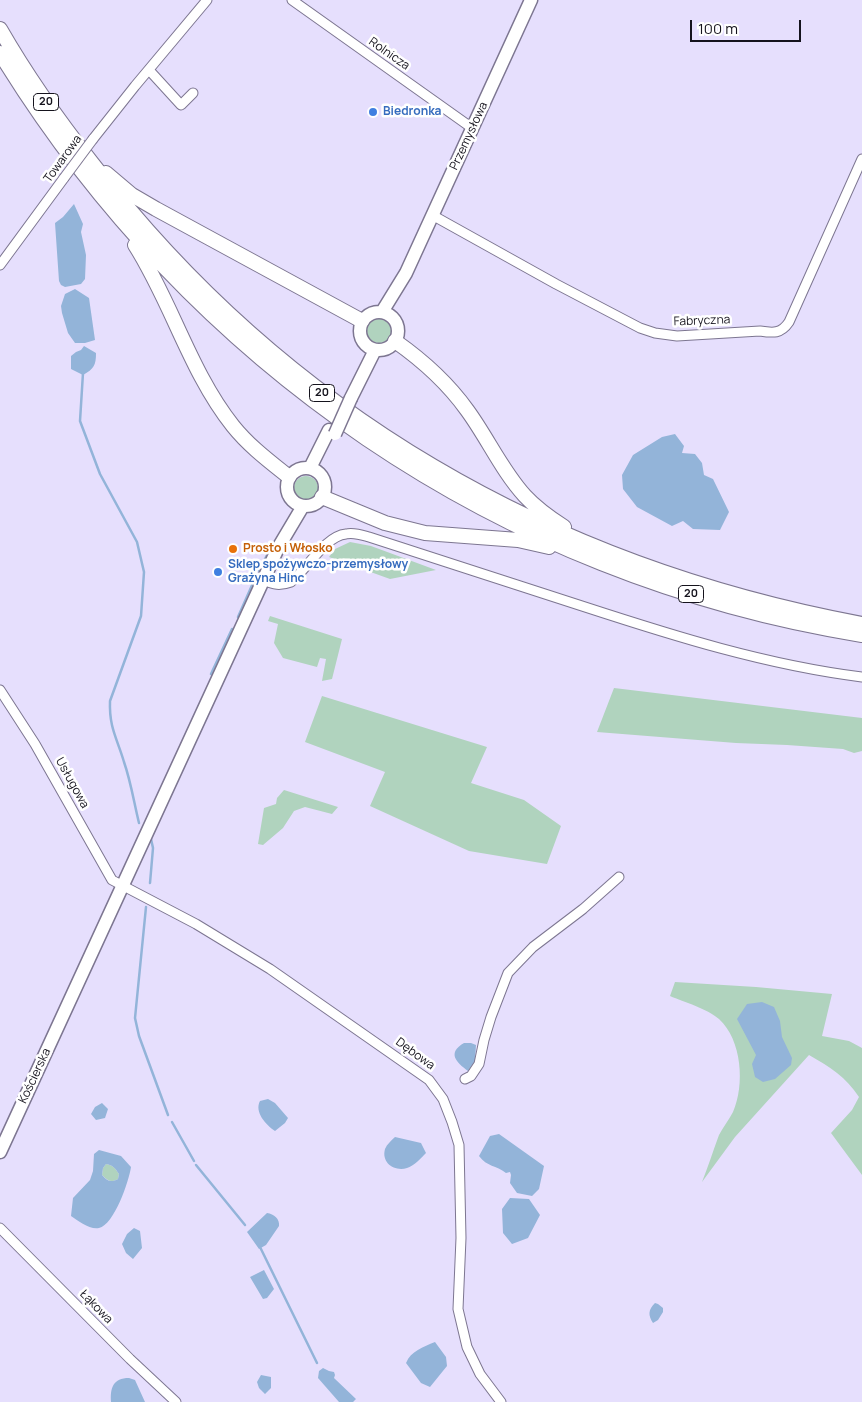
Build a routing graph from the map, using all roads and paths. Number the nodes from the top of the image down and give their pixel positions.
1 (207, 0) edge
2 (292, 0) edge
3 (531, 0) edge
4 (0, 29) edge
5 (0, 53) edge
6 (148, 70) junction
7 (193, 93) dead end
8 (472, 128) junction
9 (862, 159) edge
10 (97, 171) junction
11 (432, 215) junction
12 (125, 225) junction
13 (0, 265) edge
14 (387, 314) junction
15 (362, 321) junction
16 (395, 341) junction
17 (371, 347) junction
18 (314, 471) junction
19 (289, 477) junction
20 (322, 497) junction
21 (298, 504) junction
22 (596, 554) junction
23 (263, 580) junction
24 (862, 624) edge
25 (862, 635) edge
26 (862, 677) edge
27 (0, 690) edge
28 (619, 877) dead end
29 (123, 884) junction
30 (465, 1079) dead end
31 (0, 1152) edge
32 (0, 1228) edge
33 (176, 1402) edge
34 (501, 1402) edge

1 - 6 street, Towarowa
2 - 8 street, Rolnicza
3 - 8 main road, Przemysłowa
4 - 10 main road, 20
5 - 12 main road, 20
6 - 7 street
6 - 13 street, Towarowa, bridge
8 - 11 main road, Przemysłowa
9 - 11 street, Fabryczna
10 - 15 main road
10 - 22 main road, 20
11 - 14 main road, Przemysłowa
12 - 19 main road
12 - 22 main road, 20
14 - 15 main road
14 - 16 main road
15 - 17 main road
16 - 17 main road
16 - 22 main road
17 - 18 main road
18 - 19 main road
18 - 20 main road
19 - 21 main road
20 - 21 main road
20 - 22 main road
21 - 23 main road
22 - 24 main road, 20
22 - 25 main road, 20
23 - 26 street
23 - 29 main road, Kościerska
27 - 29 street, Usługowa
28 - 30 street
29 - 31 main road, Kościerska
29 - 34 street, Dębowa
32 - 33 street, Łąkowa

